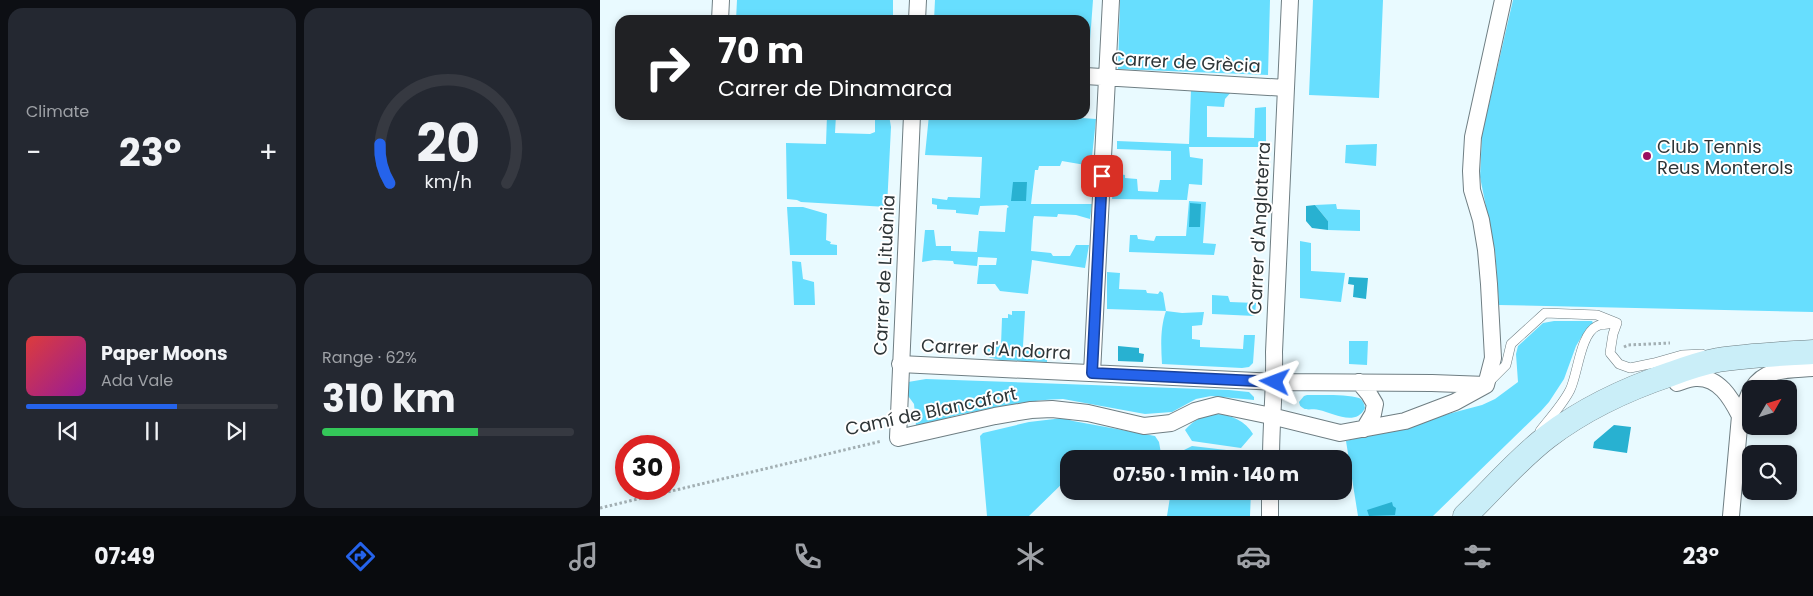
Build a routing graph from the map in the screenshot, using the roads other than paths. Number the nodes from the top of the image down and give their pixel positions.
1 (721, 0) edge
2 (918, 0) edge
3 (1111, 0) edge
4 (1290, 0) edge
5 (1503, 0) edge
6 (720, 15) edge
7 (917, 15) edge
8 (1090, 76) edge
9 (1107, 78) junction
10 (1286, 88) junction
11 (912, 120) edge
12 (1617, 323) junction
13 (1813, 352) edge
14 (1762, 354) junction
15 (900, 364) junction
16 (1813, 368) edge
17 (1092, 373) junction
18 (1759, 380) edge
19 (1275, 382) junction
20 (1359, 382) junction
21 (1486, 385) junction
22 (1742, 412) edge
23 (1271, 416) junction
24 (1740, 416) junction
25 (1574, 418) junction
26 (1364, 429) junction
27 (898, 438) joint
28 (1271, 450) edge
29 (1512, 470) junction
30 (1270, 500) edge
31 (1270, 516) edge
32 (1465, 516) edge
33 (1730, 516) edge

1 - 6 street
2 - 7 street
3 - 9 street
4 - 10 street, Carrer d'Anglaterra
5 - 21 street
8 - 9 street, Carrer de Grècia
9 - 10 street, Carrer de Grècia
9 - 17 street
10 - 19 street, Carrer d'Anglaterra
11 - 15 street, Carrer de Lituània
12 - 14 lane
12 - 21 lane
12 - 29 lane
13 - 14 main road
14 - 25 main road
15 - 17 street, Carrer d'Andorra
15 - 27 street, Carrer de Lituània
16 - 18 street
17 - 19 street, Carrer d'Andorra
19 - 20 street, Carrer d'Andorra
19 - 23 street, Carrer d'Anglaterra
20 - 21 street, Carrer d'Andorra
20 - 26 street
21 - 26 street
22 - 24 street
23 - 26 street
23 - 27 street, Camí de Blancafort
23 - 28 street, Carrer d'Anglaterra
24 - 25 street
24 - 33 street
25 - 29 main road
29 - 32 main road
30 - 31 street

